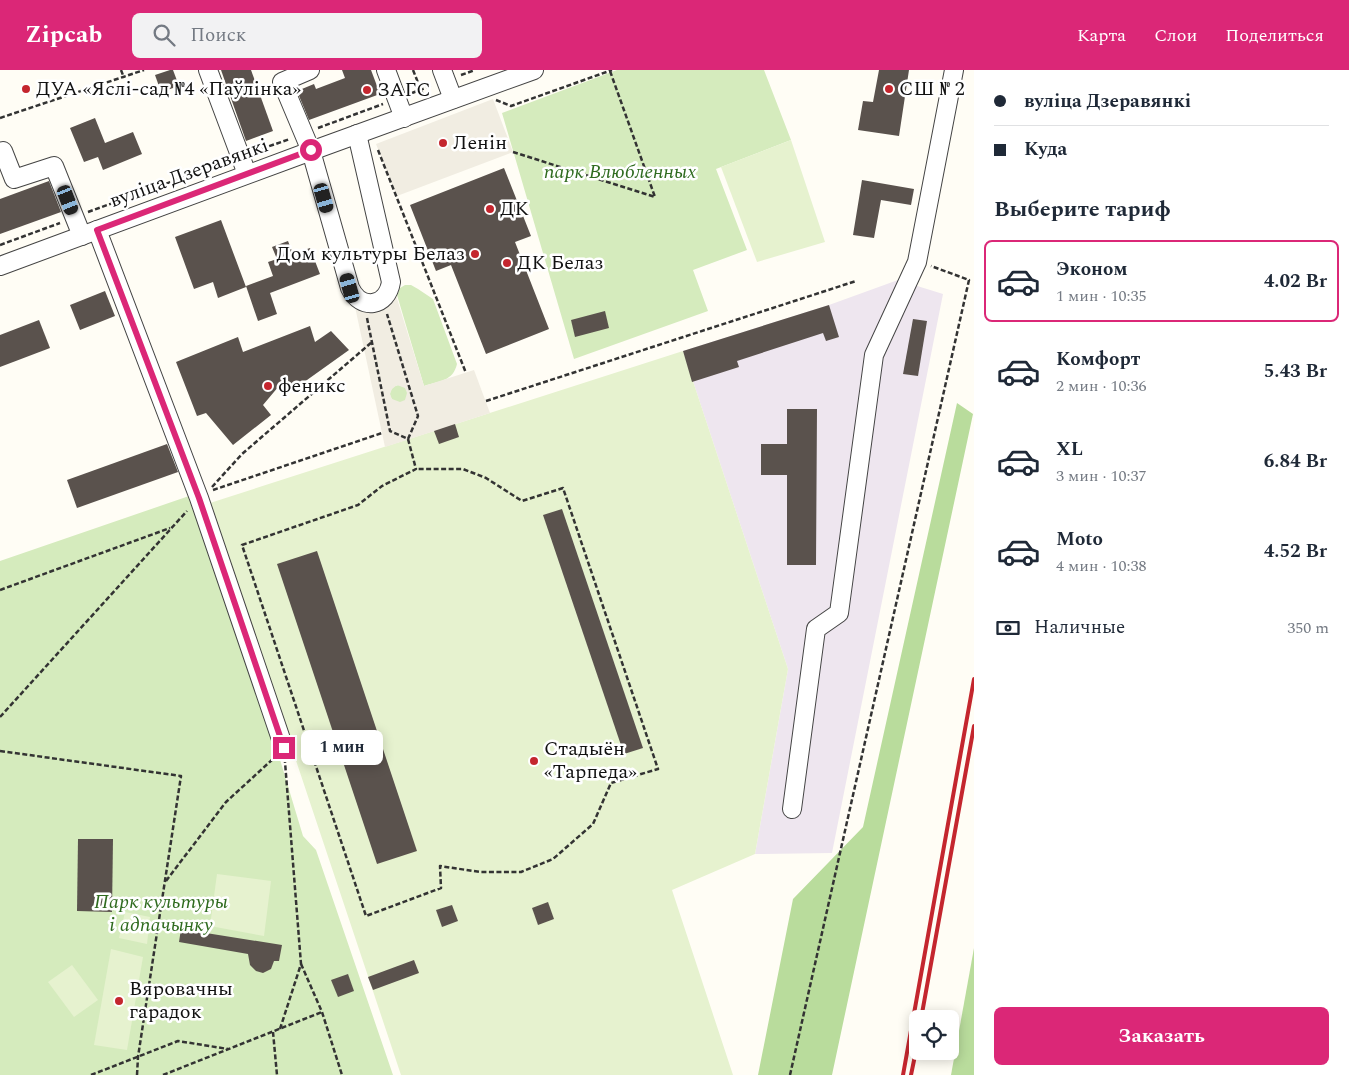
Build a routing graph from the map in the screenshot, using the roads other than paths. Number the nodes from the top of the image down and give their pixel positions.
1 (208, 70) edge
2 (310, 70) edge
3 (386, 70) edge
4 (442, 70) edge
5 (534, 70) edge
6 (954, 70) edge
7 (453, 99) junction
8 (404, 118) junction
9 (358, 134) junction
10 (311, 150) junction
11 (0, 152) edge
12 (247, 174) junction
13 (89, 233) junction
14 (0, 266) edge
15 (284, 748) road end
16 (792, 809) dead end

1 - 12 street
2 - 10 street
3 - 8 street
4 - 7 street
5 - 7 street, вуліца Дзеравянкі
6 - 16 street
7 - 8 street, вуліца Дзеравянкі
8 - 9 street, вуліца Дзеравянкі
9 - 10 street, вуліца Дзеравянкі
9 - 10 street
10 - 12 street, вуліца Дзеравянкі
11 - 13 street
12 - 13 street, вуліца Дзеравянкі
13 - 14 street, вуліца Дзеравянкі
13 - 15 street

